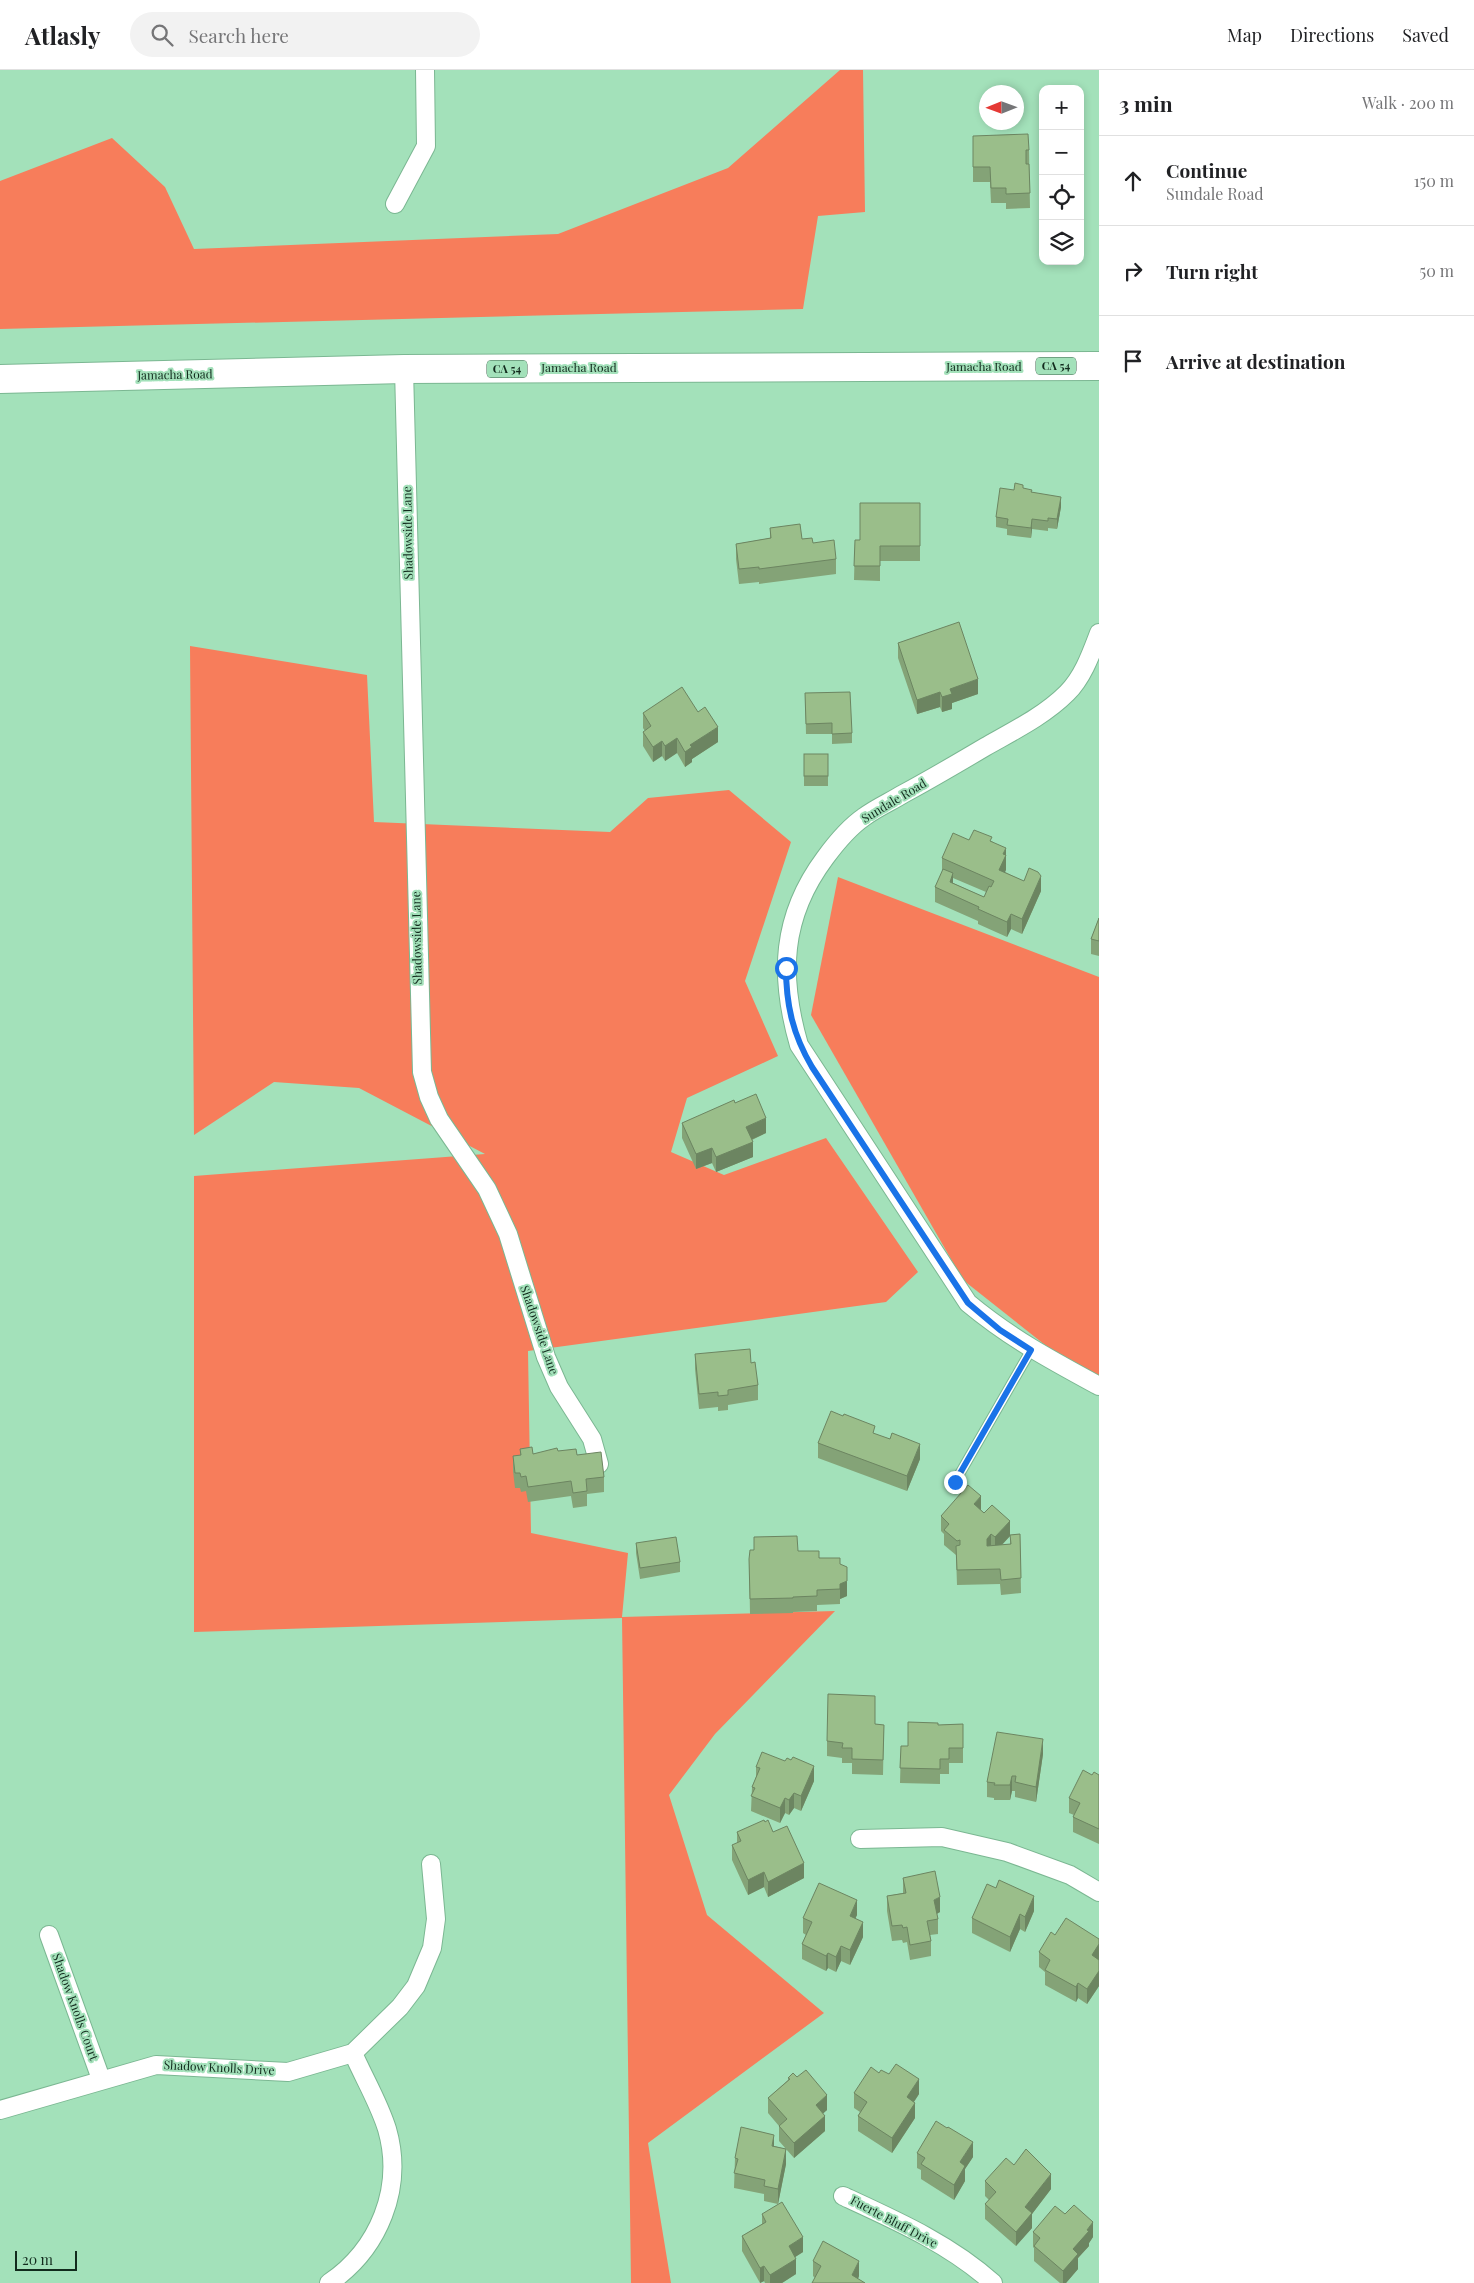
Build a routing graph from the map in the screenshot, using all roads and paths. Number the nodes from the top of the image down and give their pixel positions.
1 (425, 70) edge
2 (395, 204) dead end
3 (1099, 366) edge
4 (404, 369) junction
5 (0, 379) edge
6 (1099, 633) edge
7 (1031, 1350) junction
8 (1099, 1386) edge
9 (599, 1464) edge
10 (955, 1482) dead end
11 (860, 1839) dead end
12 (431, 1864) dead end
13 (1099, 1892) edge
14 (49, 1935) dead end
15 (352, 2053) junction
16 (101, 2079) junction
17 (0, 2110) edge
18 (843, 2196) dead end
19 (329, 2283) edge
20 (993, 2283) edge

1 - 2 street
3 - 4 main road, Jamacha Road / CA 54
4 - 5 main road, Jamacha Road / CA 54
4 - 9 street, Shadowside Lane
6 - 7 street, Sundale Road
7 - 8 street, Sundale Road
7 - 10 lane
11 - 13 street
12 - 15 street
14 - 16 street, Shadow Knolls Court
15 - 16 street, Shadow Knolls Drive
15 - 19 street
16 - 17 street, Shadow Knolls Drive
18 - 20 street, Fuerte Bluff Drive

